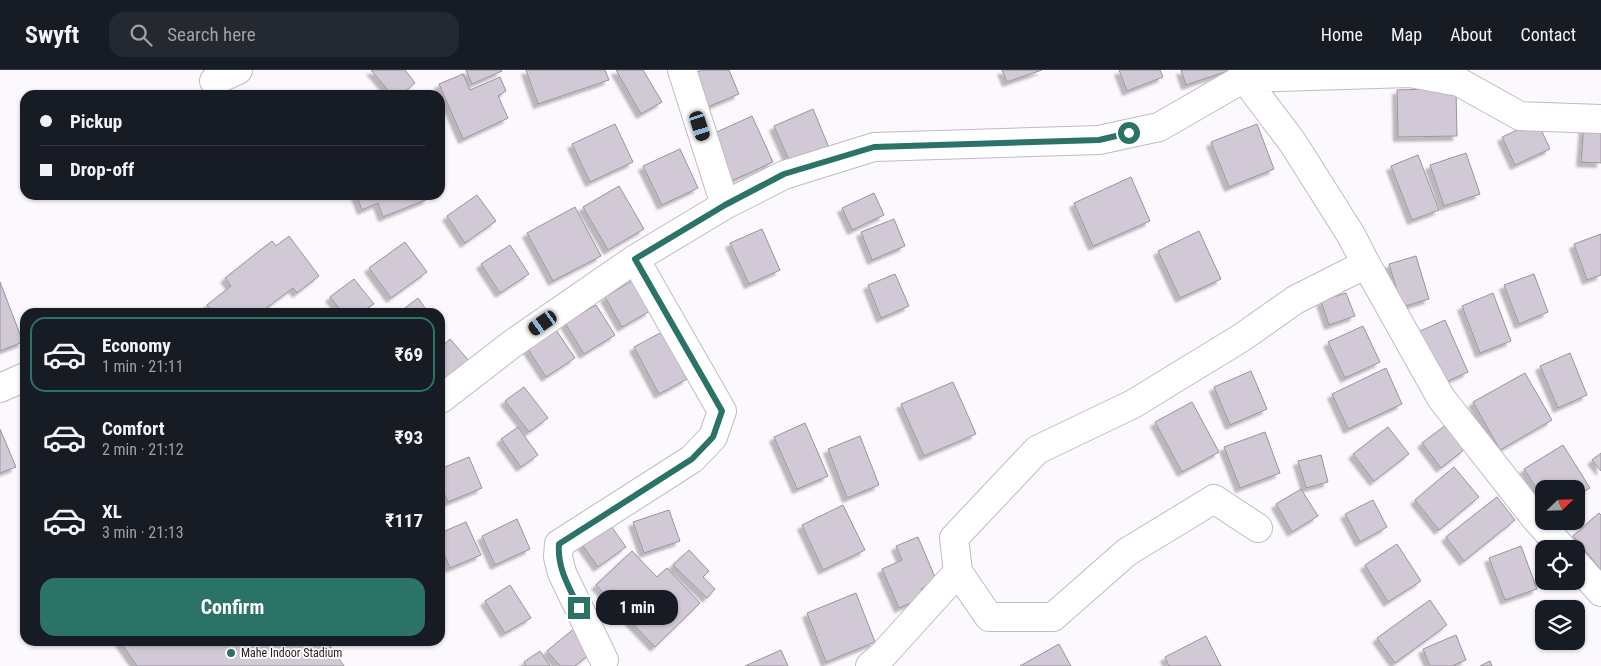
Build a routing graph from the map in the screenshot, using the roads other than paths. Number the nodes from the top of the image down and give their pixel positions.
1 (682, 70) edge
2 (1408, 72) edge
3 (1244, 74) edge
4 (1601, 119) edge
5 (725, 205) junction
6 (635, 259) junction
7 (1366, 264) junction
8 (20, 379) edge
9 (0, 388) edge
10 (445, 396) edge
11 (1258, 528) dead end
12 (1554, 540) edge
13 (958, 572) junction
14 (1585, 574) edge
15 (1601, 592) edge
16 (605, 664) edge
17 (870, 666) edge

1 - 5 street
2 - 3 street
2 - 4 street
3 - 5 street
3 - 7 street
5 - 6 street
6 - 10 street
6 - 16 street
7 - 12 street
7 - 13 street
8 - 9 street
11 - 13 street
13 - 17 street
14 - 15 street

